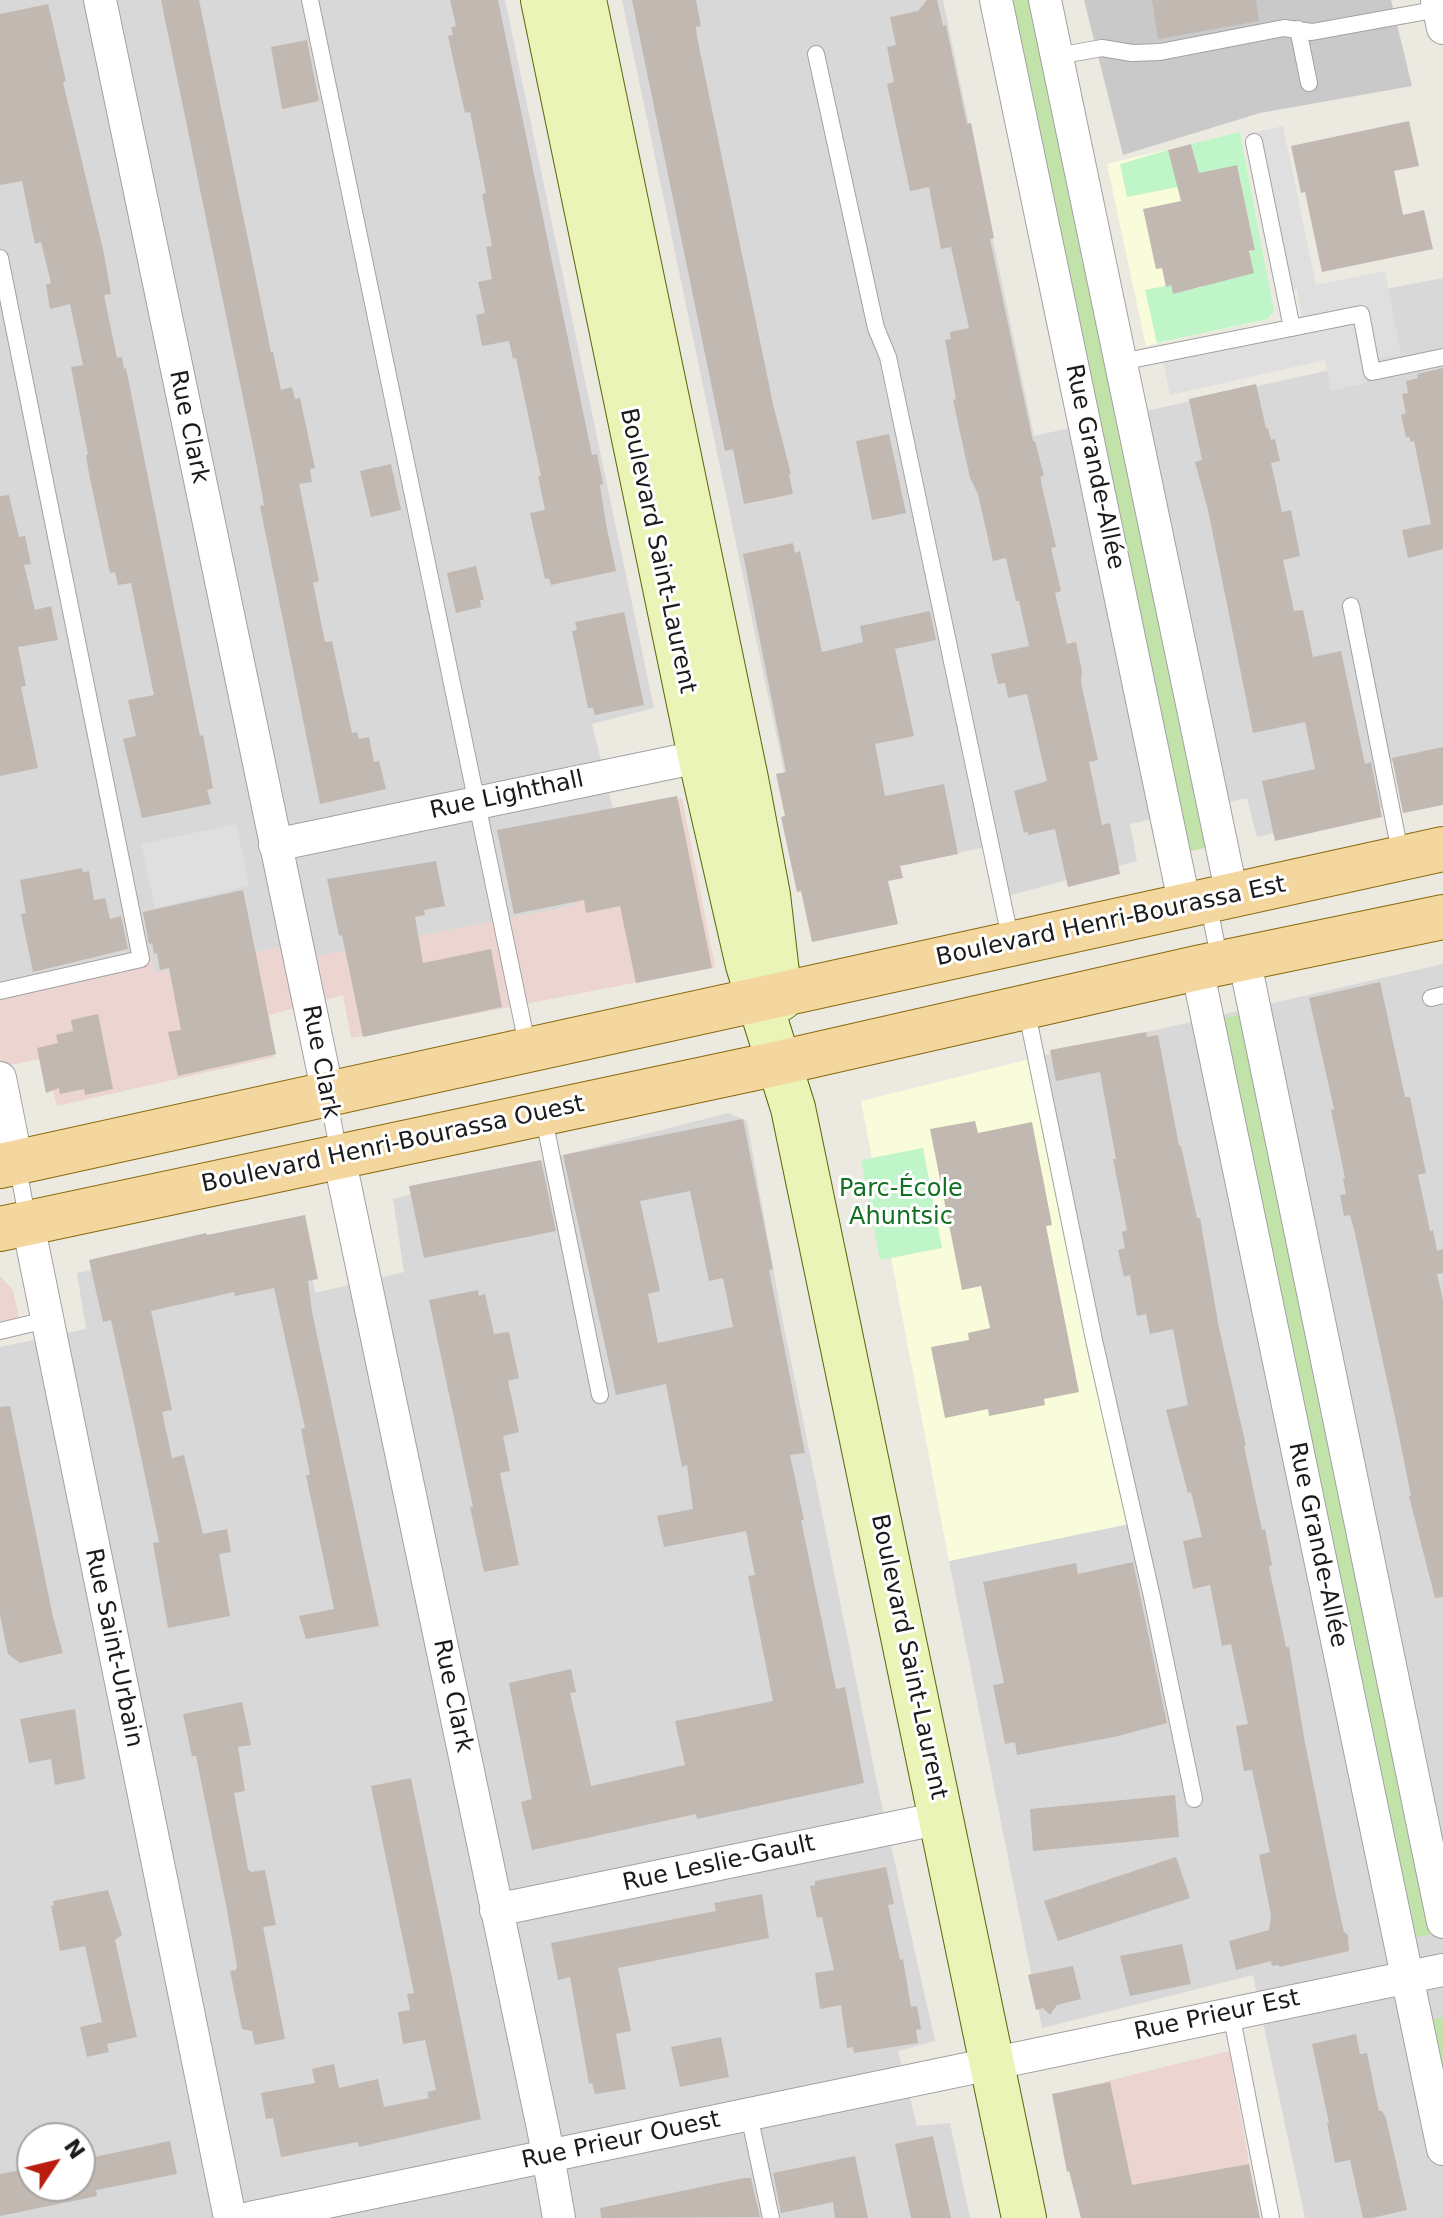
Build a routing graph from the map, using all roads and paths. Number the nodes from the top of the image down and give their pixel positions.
1 (100, 0) edge
2 (310, 0) edge
3 (543, 0) edge
4 (584, 0) edge
5 (996, 0) edge
6 (1045, 0) edge
7 (1440, 12) edge
8 (1298, 29) junction
9 (816, 54) dead end
10 (1057, 56) junction
11 (1309, 83) dead end
12 (1254, 142) dead end
13 (0, 258) edge
14 (1292, 328) junction
15 (1443, 357) edge
16 (1121, 362) junction
17 (1351, 606) dead end
18 (720, 752) junction
19 (478, 803) junction
20 (275, 845) junction
21 (1422, 854) edge
22 (1209, 906) junction
23 (1443, 917) edge
24 (1011, 944) junction
25 (1219, 958) junction
26 (0, 991) edge
27 (769, 998) junction
28 (1025, 1007) junction
29 (529, 1051) junction
30 (785, 1074) junction
31 (0, 1078) edge
32 (328, 1094) junction
33 (543, 1113) junction
34 (339, 1157) junction
35 (8, 1164) edge
36 (14, 1227) edge
37 (46, 1320) junction
38 (0, 1331) edge
39 (600, 1395) dead end
40 (1194, 1799) dead end
41 (941, 1818) junction
42 (496, 1910) junction
43 (1443, 1922) edge
44 (1443, 1970) edge
45 (1407, 1978) junction
46 (1231, 2013) junction
47 (992, 2064) junction
48 (749, 2115) junction
49 (1443, 2149) edge
50 (548, 2156) junction
51 (230, 2218) edge
52 (250, 2218) edge
53 (559, 2218) edge
54 (771, 2218) edge
55 (1024, 2218) edge
56 (1271, 2218) edge

1 - 20 street, Rue Clark
2 - 19 lane
3 - 18 street, Boulevard Saint-Laurent
4 - 18 street, Boulevard Saint-Laurent
5 - 22 street, Rue Grande-Allée
6 - 10 street, Rue Grande-Allée
7 - 8 lane
8 - 10 lane
8 - 11 lane
9 - 24 lane
10 - 16 street, Rue Grande-Allée
12 - 14 lane
13 - 26 lane
14 - 15 lane
14 - 16 lane
16 - 22 street, Rue Grande-Allée
17 - 21 lane
18 - 19 street, Rue Lighthall
18 - 27 street, Boulevard Saint-Laurent
19 - 20 street, Rue Lighthall
19 - 29 lane
20 - 32 street, Rue Clark
21 - 22 main road, Boulevard Henri-Bourassa Est
22 - 24 main road, Boulevard Henri-Bourassa Est
22 - 25 lane, Rue Grande-Allée
23 - 25 main road
24 - 27 main road, Boulevard Henri-Bourassa Est
25 - 28 main road
25 - 43 street, Rue Grande-Allée
25 - 45 street, Rue Grande-Allée
27 - 29 main road
27 - 30 street, Boulevard Saint-Laurent
28 - 30 main road
28 - 40 lane
29 - 32 main road
30 - 33 main road, Boulevard Henri-Bourassa Ouest
30 - 41 street, Boulevard Saint-Laurent
31 - 35 street, Rue Saint-Urbain
32 - 34 lane, Rue Clark
32 - 35 main road
33 - 34 main road, Boulevard Henri-Bourassa Ouest
33 - 39 lane
34 - 36 main road, Boulevard Henri-Bourassa Ouest
34 - 42 street, Rue Clark
35 - 36 lane, Rue Saint-Urbain
36 - 37 street, Rue Saint-Urbain
37 - 38 lane
37 - 51 street, Rue Saint-Urbain
41 - 42 street, Rue Leslie-Gault
41 - 47 street, Boulevard Saint-Laurent
42 - 50 street, Rue Clark
44 - 45 street, Rue Prieur Est
45 - 46 street, Rue Prieur Est
45 - 49 street, Rue Grande-Allée
46 - 47 street, Rue Prieur Est
46 - 56 lane
47 - 48 street, Rue Prieur Ouest
47 - 55 street, Boulevard Saint-Laurent
48 - 50 street, Rue Prieur Ouest
48 - 54 lane
50 - 52 street, Rue Prieur Ouest
50 - 53 street, Rue Clark

